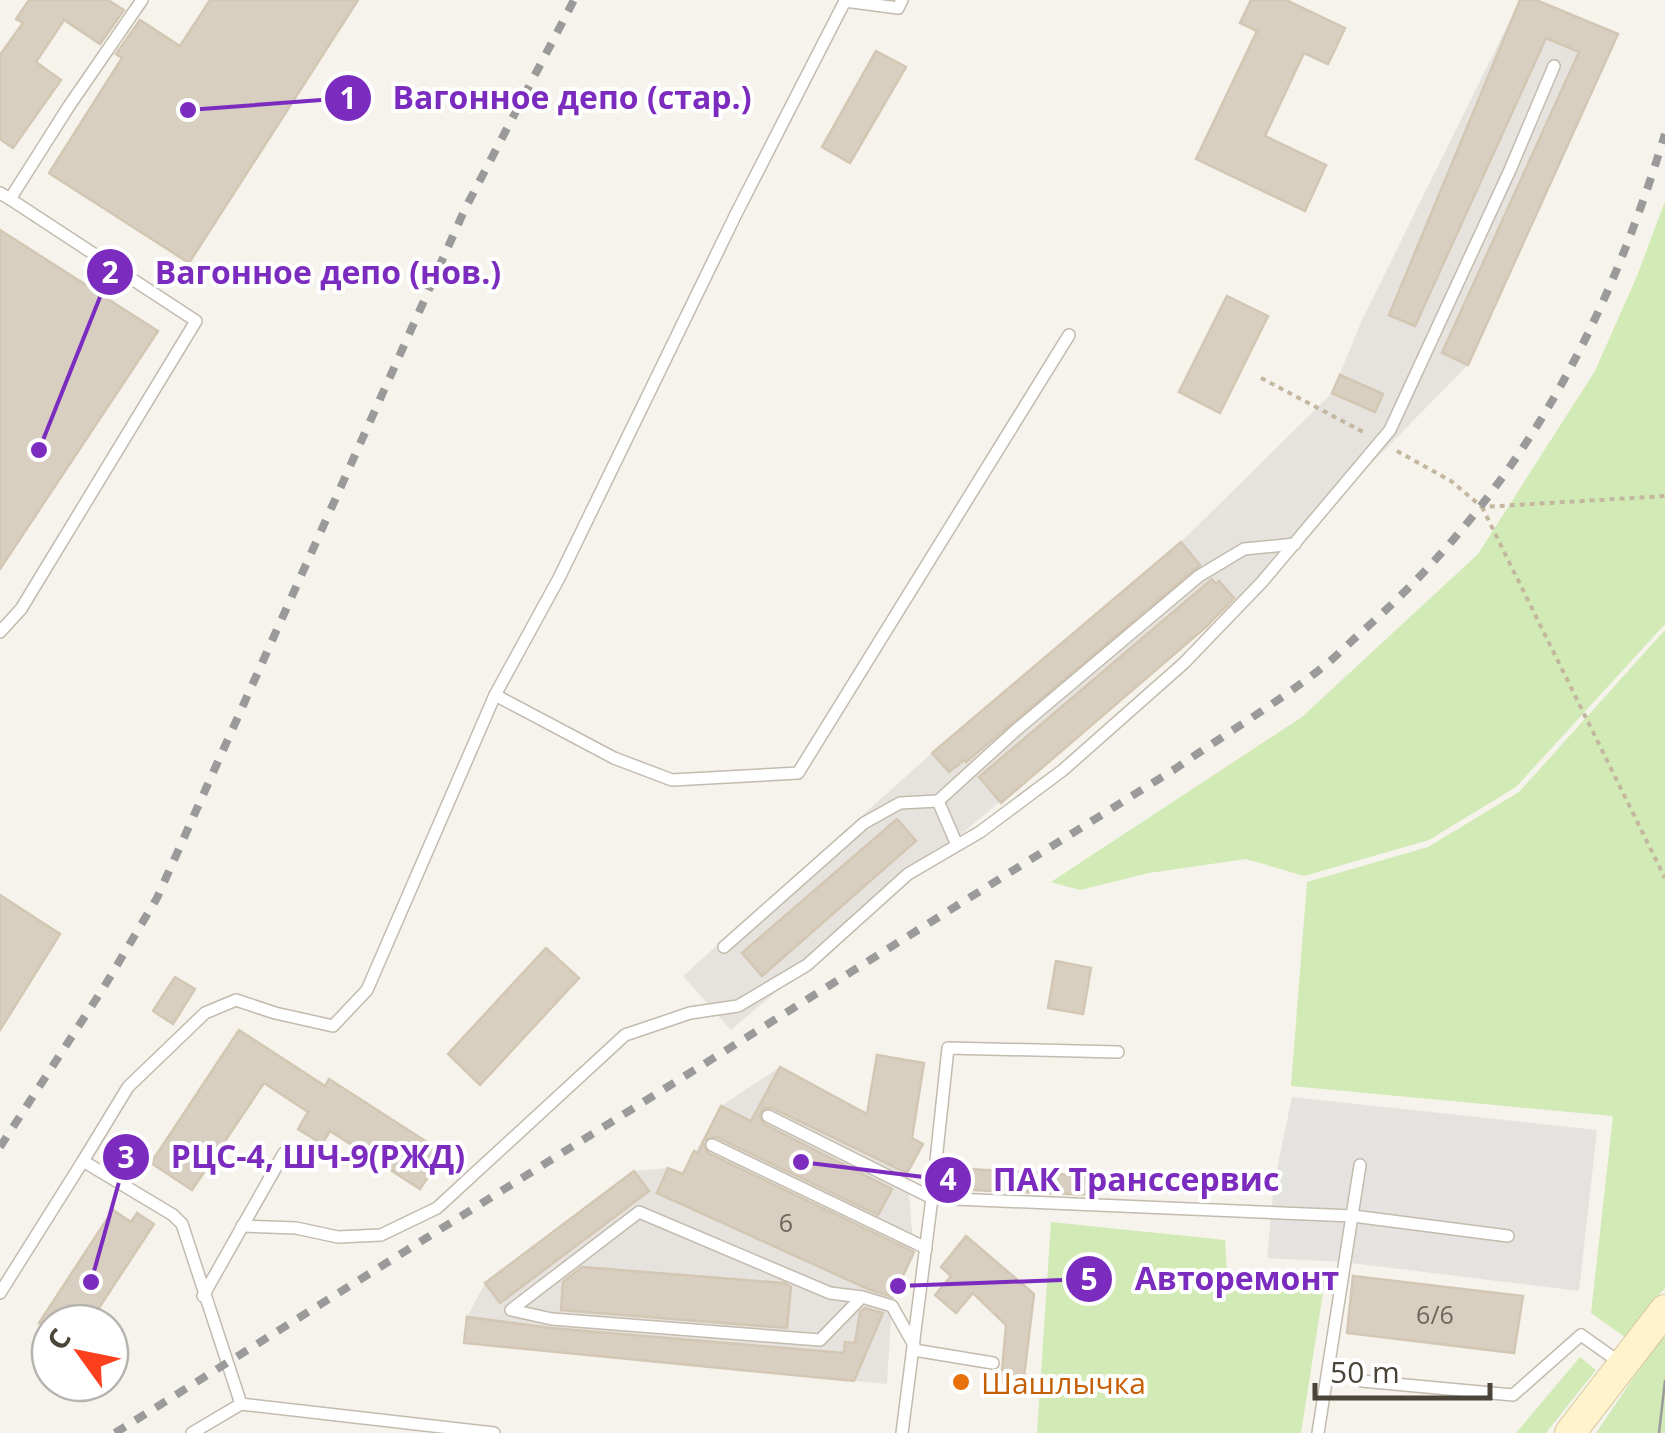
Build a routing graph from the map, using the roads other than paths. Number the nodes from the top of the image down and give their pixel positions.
1 (142, 0) edge
2 (902, 0) edge
3 (1554, 66) dead end
4 (5, 196) edge
5 (1070, 335) dead end
6 (1295, 544) junction
7 (0, 632) edge
8 (495, 695) junction
9 (938, 801) junction
10 (956, 845) junction
11 (724, 946) dead end
12 (1118, 1052) dead end
13 (768, 1116) dead end
14 (712, 1145) dead end
15 (284, 1153) dead end
16 (83, 1161) junction
17 (1360, 1166) dead end
18 (932, 1198) junction
19 (1353, 1216) junction
20 (242, 1226) junction
21 (1508, 1236) dead end
22 (926, 1248) junction
23 (0, 1293) edge
24 (203, 1296) junction
25 (862, 1297) junction
26 (1665, 1310) edge
27 (914, 1348) junction
28 (992, 1363) dead end
29 (1622, 1364) junction
30 (1362, 1381) dead end
31 (241, 1404) junction
32 (423, 1429) edge
33 (192, 1433) edge
34 (494, 1433) edge
35 (902, 1433) edge
36 (1318, 1433) edge
37 (1570, 1433) edge

1 - 4 lane
2 - 8 lane
3 - 6 lane
4 - 7 lane
5 - 8 lane
6 - 9 lane
6 - 10 lane
8 - 16 lane
9 - 10 lane
9 - 11 lane
10 - 20 lane
12 - 18 lane
13 - 18 lane
14 - 22 lane
15 - 20 lane
16 - 23 lane
16 - 24 lane
17 - 19 lane
18 - 19 lane
18 - 22 lane
19 - 21 lane
19 - 36 lane
20 - 24 lane
22 - 27 lane
24 - 31 lane
25 - 25 lane
25 - 27 lane
26 - 29 main road
27 - 28 lane
27 - 35 lane
29 - 30 lane
29 - 37 main road
31 - 32 lane
31 - 33 lane
32 - 34 lane

